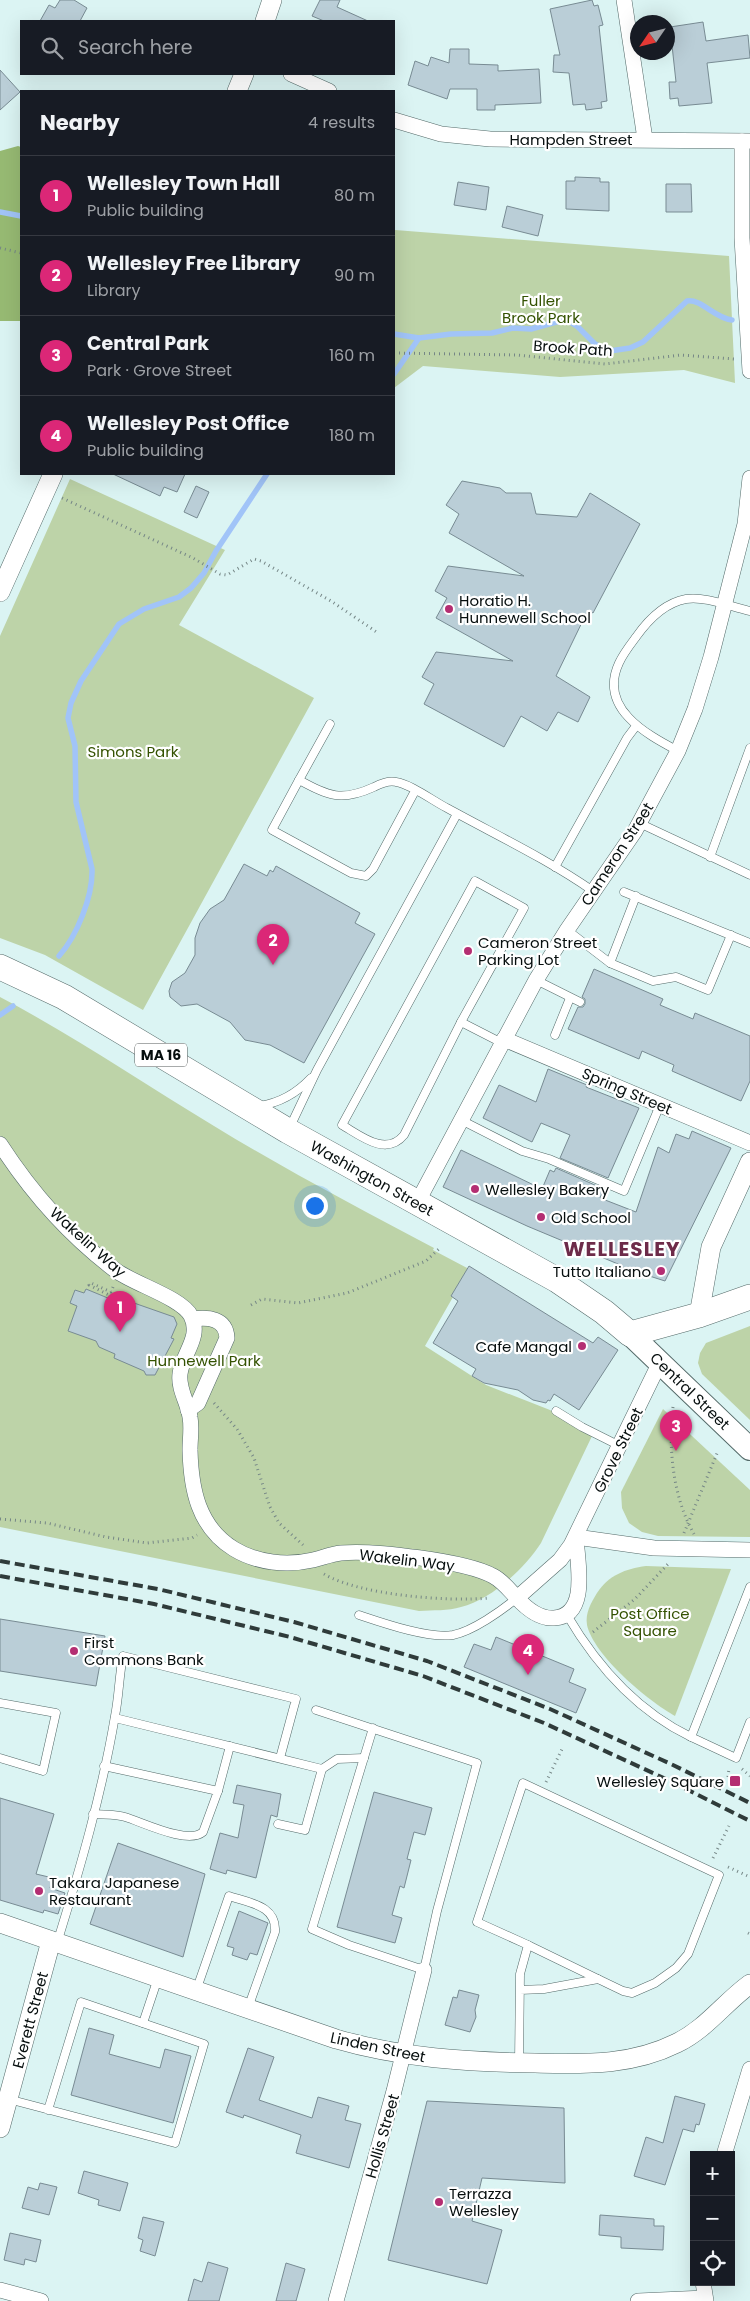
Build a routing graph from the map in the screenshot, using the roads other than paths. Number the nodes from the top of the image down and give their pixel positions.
1 (272, 0) edge
2 (624, 0) edge
3 (264, 20) edge
4 (244, 75) edge
5 (293, 75) edge
6 (237, 90) edge
7 (327, 90) edge
8 (395, 120) edge
9 (645, 139) junction
10 (746, 141) edge
11 (749, 359) edge
12 (750, 371) edge
13 (750, 478) edge
14 (50, 482) edge
15 (0, 592) edge
16 (724, 606) junction
17 (750, 611) edge
18 (330, 724) dead end
19 (636, 726) junction
20 (750, 748) edge
21 (678, 751) junction
22 (299, 780) junction
23 (415, 791) junction
24 (458, 814) junction
25 (639, 824) junction
26 (710, 857) junction
27 (556, 867) junction
28 (750, 875) edge
29 (593, 891) junction
30 (624, 892) dead end
31 (636, 896) junction
32 (567, 930) junction
33 (731, 935) junction
34 (750, 942) edge
35 (610, 963) junction
36 (0, 968) edge
37 (536, 980) junction
38 (570, 998) junction
39 (580, 1002) dead end
40 (461, 1022) junction
41 (555, 1035) dead end
42 (503, 1041) junction
43 (317, 1070) junction
44 (660, 1105) junction
45 (246, 1106) junction
46 (461, 1120) junction
47 (288, 1132) junction
48 (750, 1143) edge
49 (0, 1144) edge
50 (750, 1162) edge
51 (417, 1203) junction
52 (750, 1297) edge
53 (699, 1314) junction
54 (193, 1319) junction
55 (630, 1334) junction
56 (660, 1362) junction
57 (188, 1410) junction
58 (556, 1411) dead end
59 (620, 1446) junction
60 (750, 1449) edge
61 (576, 1537) junction
62 (750, 1550) edge
63 (750, 1587) edge
64 (517, 1598) junction
65 (359, 1615) dead end
66 (568, 1615) junction
67 (0, 1702) edge
68 (316, 1710) dead end
69 (115, 1718) junction
70 (750, 1722) edge
71 (373, 1728) junction
72 (690, 1737) junction
73 (230, 1746) junction
74 (0, 1758) edge
75 (280, 1758) junction
76 (364, 1758) junction
77 (104, 1766) junction
78 (322, 1768) junction
79 (218, 1791) junction
80 (93, 1814) junction
81 (278, 1824) dead end
82 (0, 1923) edge
83 (54, 1942) junction
84 (528, 1945) junction
85 (424, 1970) junction
86 (158, 1978) junction
87 (598, 1979) junction
88 (750, 1984) edge
89 (520, 1990) junction
90 (196, 1992) junction
91 (247, 2010) junction
92 (143, 2023) junction
93 (403, 2055) junction
94 (519, 2063) junction
95 (750, 2069) edge
96 (5, 2104) edge
97 (48, 2110) junction
98 (0, 2128) edge
99 (725, 2151) edge
100 (703, 2286) edge
101 (0, 2290) edge
102 (34, 2300) edge
103 (705, 2300) edge
104 (336, 2301) edge
105 (638, 2301) edge

1 - 3 street
2 - 9 street
4 - 6 street
5 - 7 street
8 - 9 street, Hampden Street
9 - 10 street, Hampden Street
10 - 11 street
11 - 12 street
13 - 16 street, Cameron Street
14 - 15 street
16 - 17 lane
16 - 19 lane
16 - 21 street, Cameron Street
18 - 22 lane
19 - 21 lane
19 - 27 lane
20 - 26 lane
21 - 25 street, Cameron Street
22 - 23 lane
22 - 23 lane
23 - 24 lane
24 - 27 lane
24 - 43 lane
25 - 26 lane
25 - 29 street, Cameron Street
26 - 28 lane
27 - 29 lane
29 - 32 street, Cameron Street
30 - 31 lane
31 - 33 lane
31 - 35 lane
32 - 35 lane
32 - 37 street, Cameron Street
33 - 34 lane
33 - 35 lane
36 - 45 main road, Washington Street / MA 16
37 - 38 lane
37 - 42 street, Cameron Street
38 - 39 lane
38 - 41 lane
40 - 40 lane
40 - 42 lane
42 - 44 street, Spring Street
42 - 46 street, Cameron Street
43 - 45 lane
43 - 47 lane
44 - 46 lane
44 - 48 street, Spring Street
45 - 47 main road, Washington Street / MA 16
46 - 51 street, Cameron Street
47 - 51 main road, Washington Street / MA 16
49 - 54 street, Wakelin Way
50 - 53 street
51 - 55 main road, Washington Street / MA 16
52 - 53 main road
53 - 55 main road
54 - 57 street, Wakelin Way
54 - 57 street
55 - 56 main road, Central Street
56 - 59 street, Grove Street
56 - 60 main road, Central Street
57 - 64 street, Wakelin Way
58 - 59 lane
59 - 61 street, Grove Street
61 - 62 street
61 - 64 street, Grove Street
61 - 66 street, Grove Street
63 - 72 lane
64 - 65 lane
64 - 66 street
66 - 72 lane
67 - 74 lane
68 - 71 lane
69 - 73 lane
69 - 75 lane
69 - 77 lane
70 - 72 lane
71 - 76 lane
71 - 85 lane
73 - 75 lane
73 - 79 lane
75 - 78 lane
76 - 78 lane
76 - 85 lane
77 - 79 lane
77 - 80 lane
78 - 81 lane
79 - 80 lane
80 - 83 lane
82 - 83 street, Linden Street
83 - 86 street, Linden Street
83 - 96 street, Everett Street
84 - 87 lane
84 - 87 lane
84 - 89 lane
85 - 93 street, Hollis Street
86 - 90 street, Linden Street
86 - 92 lane
87 - 89 lane
88 - 94 street, Linden Street
89 - 94 lane
90 - 91 street, Linden Street
90 - 91 lane
91 - 93 street, Linden Street
92 - 97 lane
92 - 97 lane
93 - 94 street, Linden Street
93 - 104 street, Hollis Street
95 - 99 street
96 - 97 lane
96 - 98 street, Everett Street
100 - 103 street
101 - 102 street
103 - 105 street

